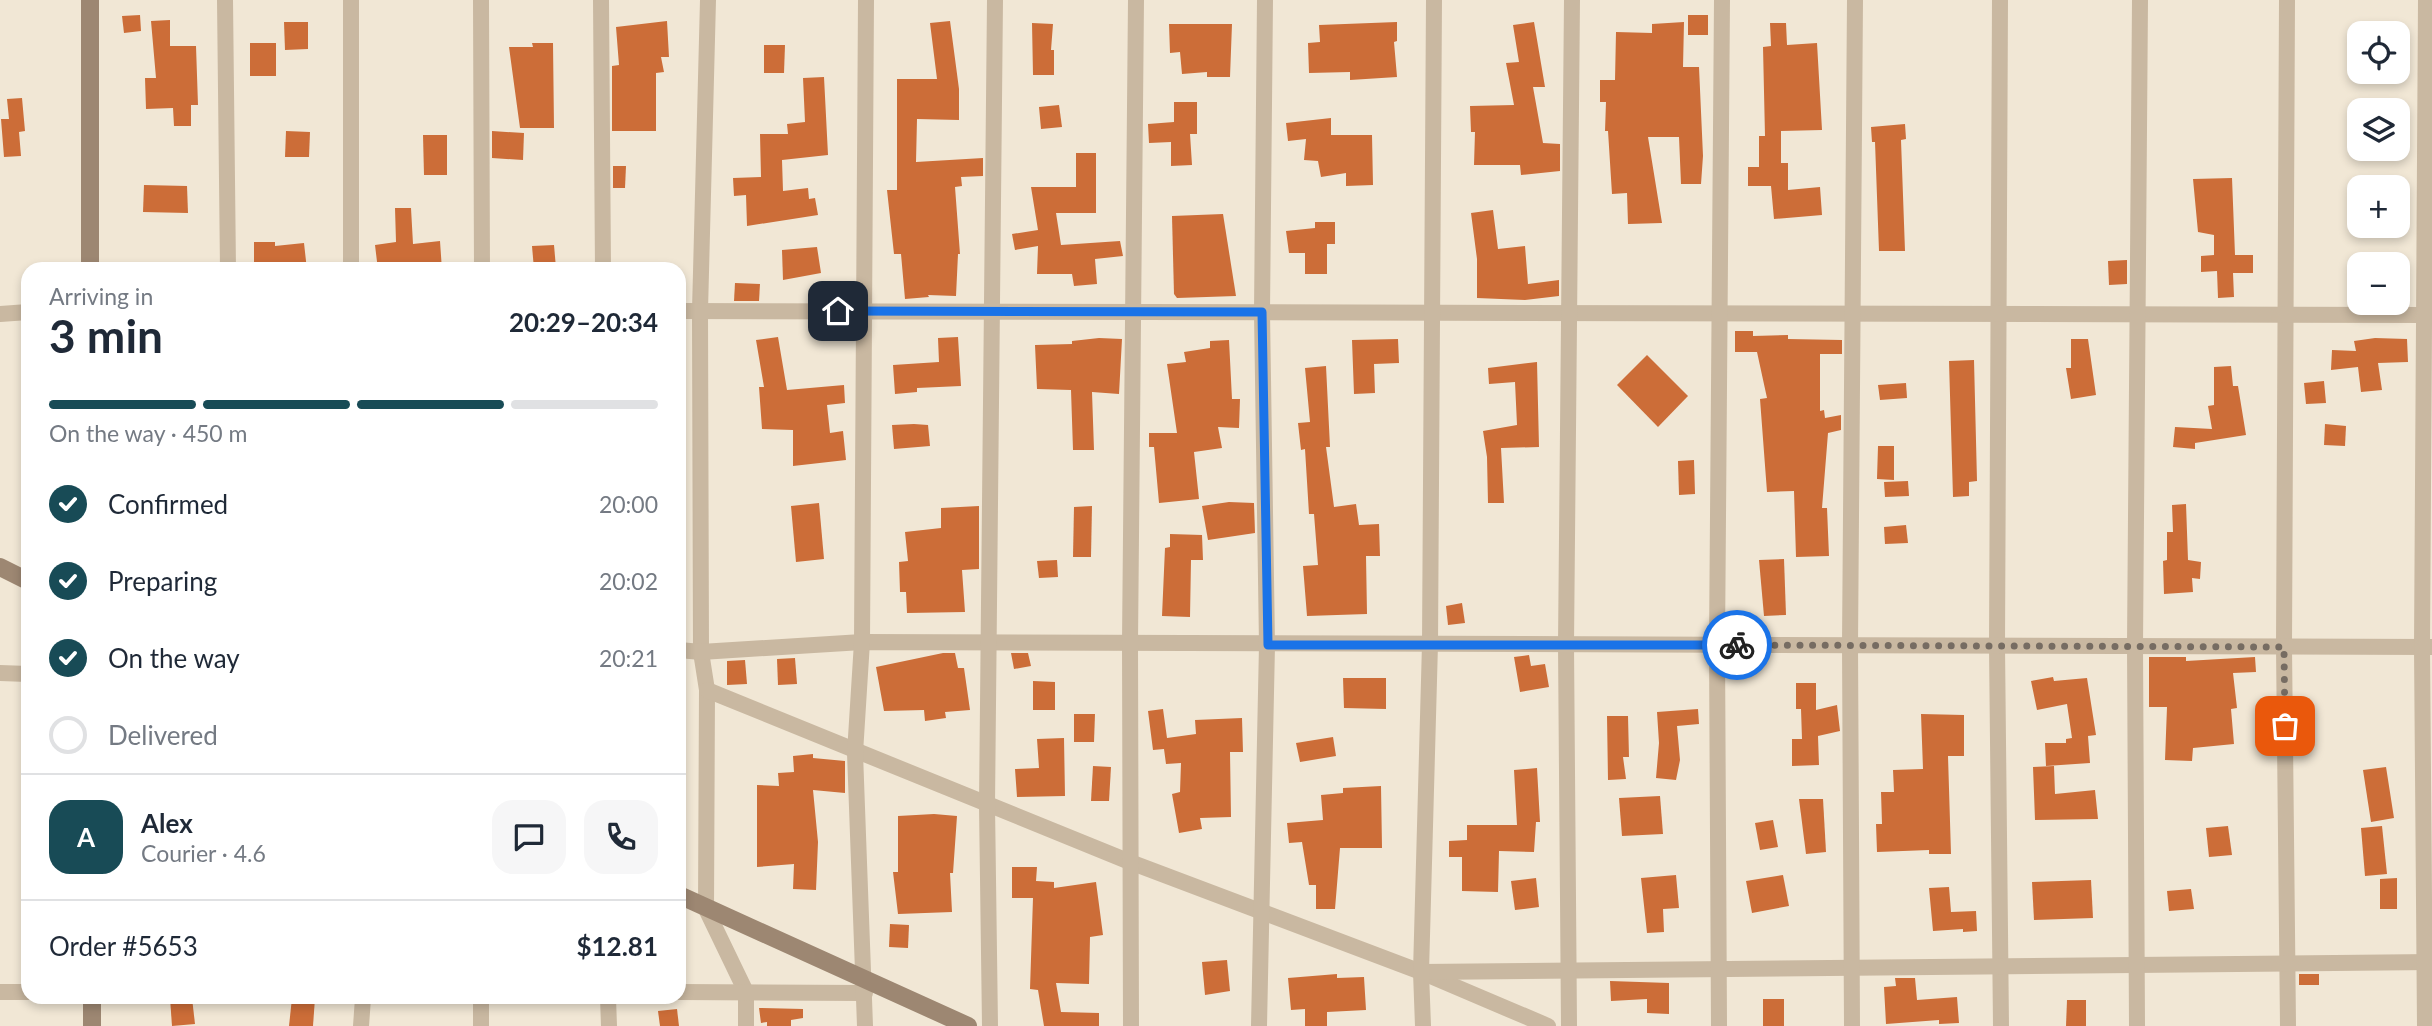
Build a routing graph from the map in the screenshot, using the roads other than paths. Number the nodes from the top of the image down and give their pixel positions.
1 (90, 0) edge
2 (225, 0) edge
3 (351, 0) edge
4 (481, 0) edge
5 (601, 0) edge
6 (708, 0) edge
7 (866, 0) edge
8 (995, 0) edge
9 (1136, 0) edge
10 (1265, 0) edge
11 (1434, 0) edge
12 (1572, 0) edge
13 (1722, 0) edge
14 (1855, 0) edge
15 (2000, 0) edge
16 (2140, 0) edge
17 (2287, 0) edge
18 (2426, 0) edge
19 (90, 262) edge
20 (228, 262) edge
21 (351, 262) edge
22 (482, 262) edge
23 (603, 262) edge
24 (686, 311) edge
25 (700, 311) junction
26 (865, 311) junction
27 (993, 311) junction
28 (1135, 311) junction
29 (21, 312) edge
30 (1262, 312) junction
31 (1433, 312) junction
32 (1571, 313) junction
33 (1721, 313) junction
34 (0, 314) edge
35 (1854, 314) junction
36 (2000, 314) junction
37 (2139, 314) junction
38 (2287, 315) junction
39 (2429, 315) edge
40 (0, 567) edge
41 (21, 578) edge
42 (862, 642) junction
43 (989, 643) junction
44 (1130, 643) junction
45 (1430, 644) junction
46 (1268, 645) junction
47 (1566, 645) junction
48 (1717, 645) junction
49 (1850, 645) junction
50 (1997, 646) junction
51 (2135, 646) junction
52 (2284, 647) junction
53 (2427, 647) edge
54 (686, 651) edge
55 (701, 652) junction
56 (0, 673) edge
57 (21, 674) edge
58 (707, 690) junction
59 (855, 753) junction
60 (987, 805) junction
61 (1130, 862) junction
62 (686, 899) edge
63 (706, 909) junction
64 (1263, 913) junction
65 (2429, 962) edge
66 (2288, 963) junction
67 (2137, 965) junction
68 (2001, 966) junction
69 (1853, 967) junction
70 (1720, 969) junction
71 (1569, 970) junction
72 (1421, 972) junction
73 (865, 985) junction
74 (0, 992) edge
75 (21, 992) edge
76 (686, 992) edge
77 (746, 992) junction
78 (92, 1004) edge
79 (363, 1004) edge
80 (481, 1004) edge
81 (608, 1004) edge
82 (92, 1026) edge
83 (361, 1026) edge
84 (481, 1026) edge
85 (609, 1026) edge
86 (746, 1026) edge
87 (865, 1026) edge
88 (968, 1026) edge
89 (990, 1026) edge
90 (1131, 1026) edge
91 (1259, 1026) edge
92 (1423, 1026) edge
93 (1548, 1026) edge
94 (1569, 1026) edge
95 (1719, 1026) edge
96 (1852, 1026) edge
97 (2001, 1026) edge
98 (2137, 1026) edge
99 (2288, 1026) edge
100 (2425, 1026) edge

1 - 19 street
2 - 20 street
3 - 21 street
4 - 22 street
5 - 23 street
6 - 25 street
7 - 26 street
8 - 27 street
9 - 28 street
10 - 30 street
11 - 31 street
12 - 32 street
13 - 33 street
14 - 35 street
15 - 36 street
16 - 37 street
17 - 38 street
18 - 39 street
24 - 25 street
25 - 26 street
25 - 55 street
26 - 27 street
26 - 42 street
27 - 28 street
27 - 43 street
28 - 30 street
28 - 44 street
29 - 34 street
30 - 31 street
30 - 46 street
31 - 32 street
31 - 45 street
32 - 33 street
32 - 47 street
33 - 35 street
33 - 48 street
35 - 36 street
35 - 49 street
36 - 37 street
36 - 50 street
37 - 38 street
37 - 51 street
38 - 39 street
38 - 52 street
39 - 53 street
40 - 41 street
42 - 43 street
42 - 55 street
42 - 59 street
43 - 44 street
43 - 60 street
44 - 46 street
44 - 61 street
45 - 46 street
45 - 47 street
45 - 72 street
46 - 64 street
47 - 48 street
47 - 71 street
48 - 49 street
48 - 70 street
49 - 50 street
49 - 69 street
50 - 51 street
50 - 68 street
51 - 52 street
51 - 67 street
52 - 53 street
52 - 66 street
53 - 65 street
54 - 55 street
55 - 58 street
56 - 57 street
58 - 59 street
58 - 63 street
59 - 60 street
59 - 73 street
60 - 61 street
60 - 89 street
61 - 64 street
61 - 90 street
62 - 63 street
63 - 73 street
63 - 77 street
64 - 72 street
64 - 91 street
65 - 66 street
65 - 100 street
66 - 67 street
66 - 99 street
67 - 68 street
67 - 98 street
68 - 69 street
68 - 97 street
69 - 70 street
69 - 96 street
70 - 71 street
70 - 95 street
71 - 72 street
71 - 94 street
72 - 92 street
72 - 93 street
73 - 77 street
73 - 87 street
73 - 88 street
74 - 75 street
76 - 77 street
77 - 86 street
78 - 82 street
79 - 83 street
80 - 84 street
81 - 85 street

